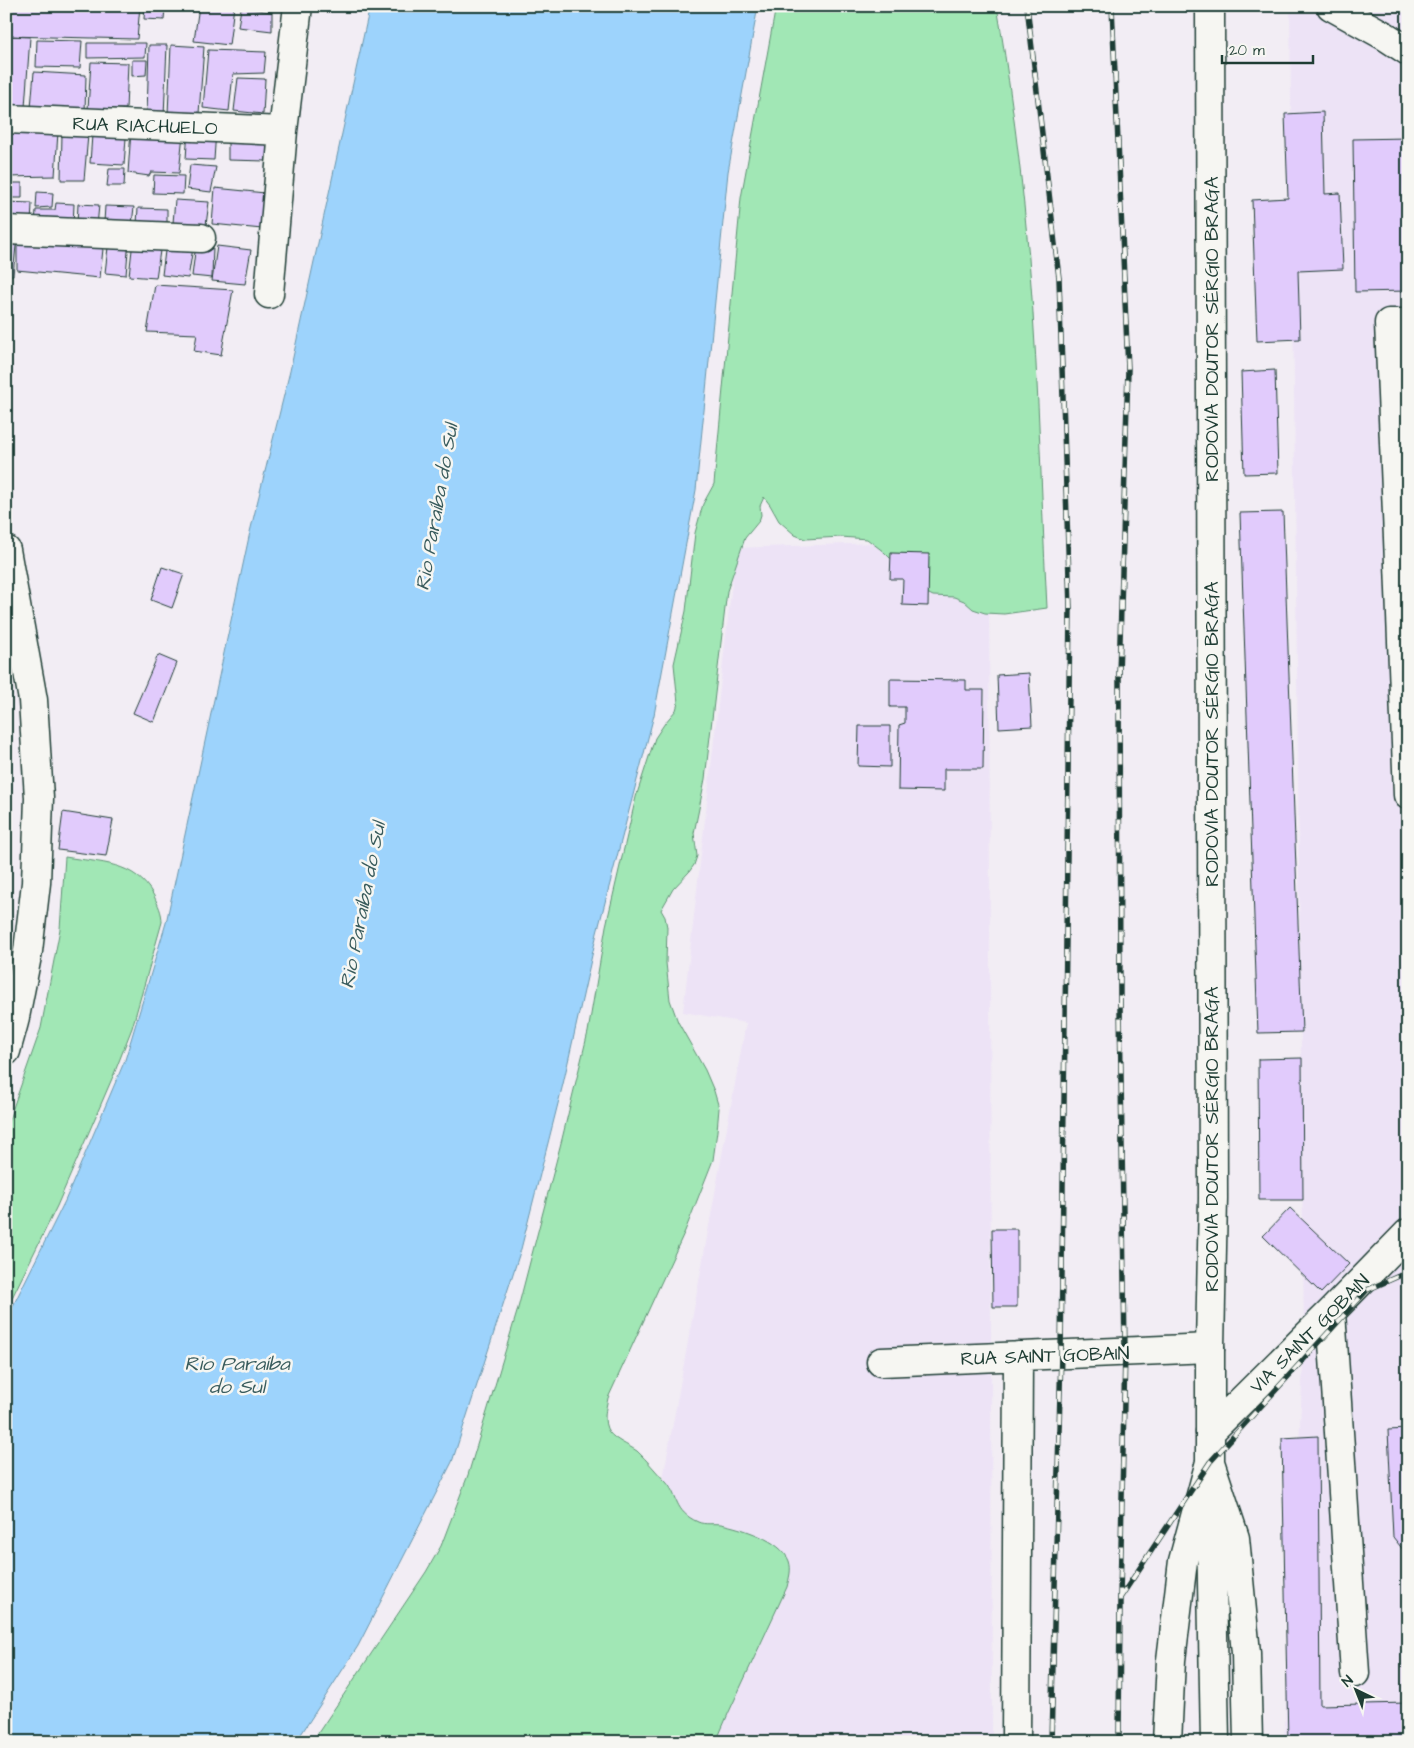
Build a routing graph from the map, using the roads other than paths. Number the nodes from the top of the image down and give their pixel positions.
1 (298, 6) edge
2 (1210, 6) edge
3 (1331, 6) edge
4 (1408, 51) edge
5 (6, 120) edge
6 (284, 131) junction
7 (6, 230) edge
8 (201, 238) dead end
9 (269, 294) dead end
10 (1408, 322) edge
11 (1403, 538) edge
12 (6, 550) edge
13 (1408, 795) edge
14 (6, 1051) edge
15 (1408, 1232) edge
16 (1331, 1312) junction
17 (1210, 1348) junction
18 (1018, 1356) junction
19 (881, 1362) dead end
20 (1210, 1432) junction
21 (1210, 1462) junction
22 (1355, 1673) dead end
23 (1016, 1742) edge
24 (1167, 1742) edge
25 (1215, 1742) edge
26 (1248, 1742) edge

1 - 6 main road
2 - 17 main road, RODOVIA DOUTOR SÉRGIO BRAGA
3 - 4 main road
5 - 6 main road, RUA RIACHUELO
6 - 9 main road
7 - 8 main road
10 - 11 main road
11 - 13 main road
12 - 14 main road
15 - 16 main road, VIA SAINT GOBAIN
16 - 20 main road, VIA SAINT GOBAIN
16 - 22 main road
17 - 18 main road, RUA SAINT GOBAIN
17 - 20 main road, RODOVIA DOUTOR SÉRGIO BRAGA
18 - 19 main road, RUA SAINT GOBAIN
18 - 23 main road
20 - 21 main road, RODOVIA DOUTOR SÉRGIO BRAGA
21 - 24 main road, RODOVIA DOUTOR SÉRGIO BRAGA
21 - 25 main road
21 - 26 main road, RODOVIA DOUTOR SÉRGIO BRAGA

